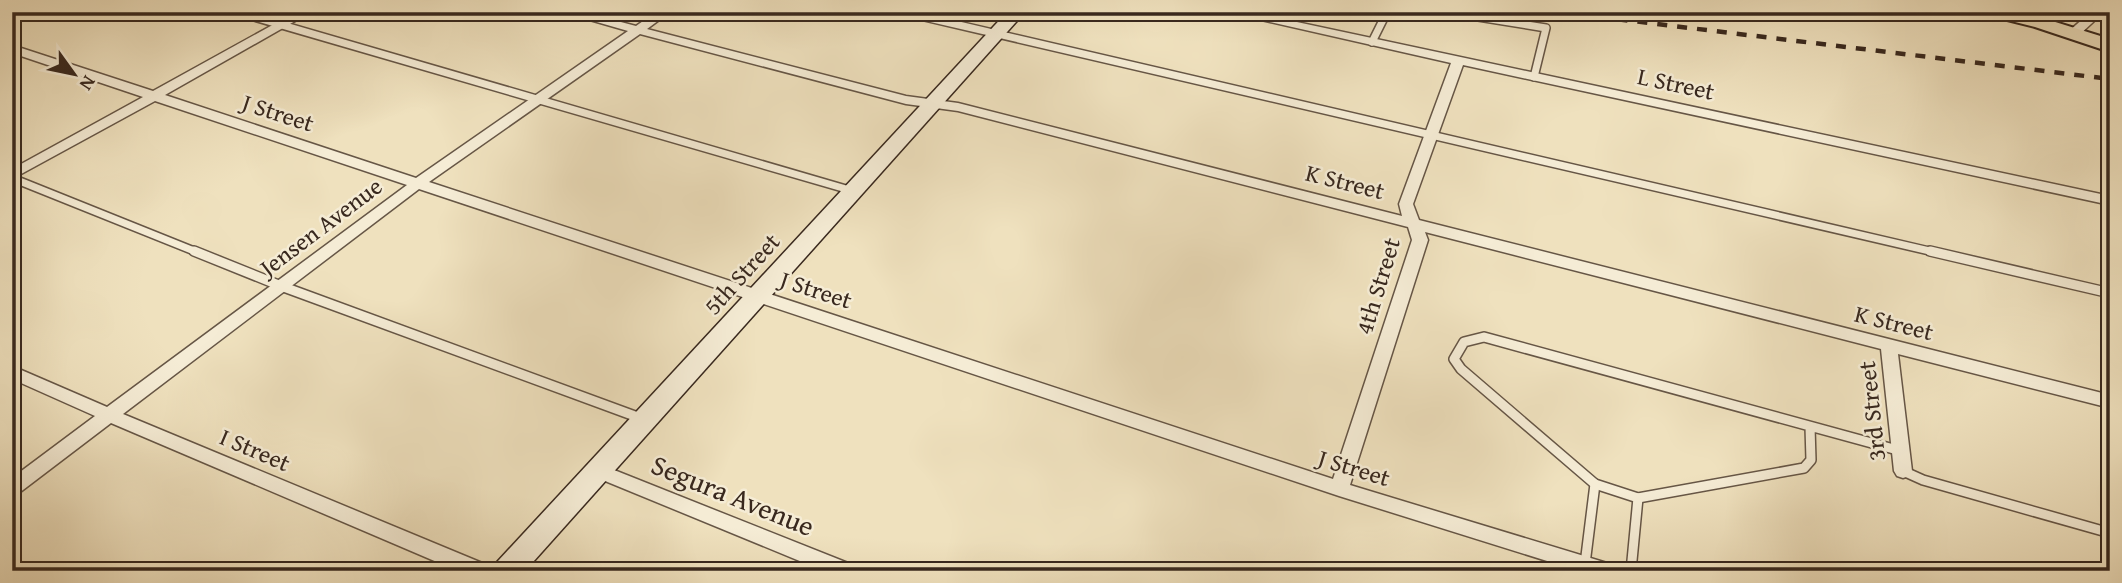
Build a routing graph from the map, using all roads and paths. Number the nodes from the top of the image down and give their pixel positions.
1 (237, 12) edge
2 (305, 12) edge
3 (568, 12) edge
4 (664, 12) edge
5 (903, 12) edge
6 (1017, 12) edge
7 (1232, 12) edge
8 (1387, 12) edge
9 (1447, 12) edge
10 (1998, 12) edge
11 (2097, 13) edge
12 (2110, 18) edge
13 (282, 25) junction
14 (639, 30) junction
15 (996, 34) junction
16 (2073, 34) junction
17 (1372, 43) junction
18 (2110, 46) edge
19 (12, 49) edge
20 (2110, 59) edge
21 (1458, 61) junction
22 (1534, 77) junction
23 (153, 97) junction
24 (538, 100) junction
25 (933, 103) junction
26 (1430, 135) junction
27 (12, 177) edge
28 (416, 184) junction
29 (853, 191) junction
30 (2110, 201) edge
31 (1410, 222) junction
32 (281, 286) junction
33 (2110, 293) edge
34 (758, 296) junction
35 (1889, 345) junction
36 (12, 372) edge
37 (2110, 402) edge
38 (107, 415) junction
39 (646, 419) junction
40 (1810, 426) junction
41 (1901, 451) junction
42 (599, 471) junction
43 (1903, 471) joint
44 (1595, 484) junction
45 (12, 488) edge
46 (1339, 489) junction
47 (1639, 498) junction
48 (2110, 533) edge
49 (1585, 564) junction
50 (480, 571) edge
51 (507, 571) edge
52 (846, 571) edge
53 (1607, 571) edge
54 (1631, 571) edge

1 - 13 lane
2 - 13 street
3 - 14 street, K Street
4 - 14 street, Jensen Avenue
5 - 15 lane
6 - 15 street, 5th Street
7 - 17 street, L Street
8 - 17 lane
9 - 22 lane
10 - 16 main road
11 - 12 lane
11 - 16 street
13 - 23 street
13 - 24 lane
14 - 24 street, Jensen Avenue
14 - 25 street, K Street
15 - 25 street, 5th Street
15 - 26 lane
16 - 18 main road
16 - 20 main road
17 - 21 street, L Street
19 - 23 street, J Street
21 - 22 street, L Street
21 - 26 street, 4th Street
22 - 30 street, L Street
23 - 27 street
23 - 28 street, J Street
24 - 28 street, Jensen Avenue
24 - 29 lane
25 - 29 street, 5th Street
25 - 31 street, K Street
26 - 31 street, 4th Street
26 - 33 lane
27 - 32 lane
28 - 32 street, Jensen Avenue
28 - 34 street, J Street
29 - 34 street, 5th Street
31 - 35 street, K Street
31 - 46 street, 4th Street
32 - 38 street, Jensen Avenue
32 - 39 lane
34 - 39 street, 5th Street
34 - 46 street, J Street
35 - 37 street, K Street
35 - 41 street, 3rd Street
36 - 38 street, I Street
38 - 45 street, Jensen Avenue
38 - 50 street, I Street
39 - 42 street, 5th Street
40 - 41 lane
40 - 44 lane
40 - 47 lane
41 - 43 street, 3rd Street
42 - 51 street, 5th Street
42 - 52 street, Segura Avenue
43 - 48 lane
44 - 47 lane
44 - 49 lane
46 - 49 street, J Street
47 - 54 lane
49 - 53 street, J Street

